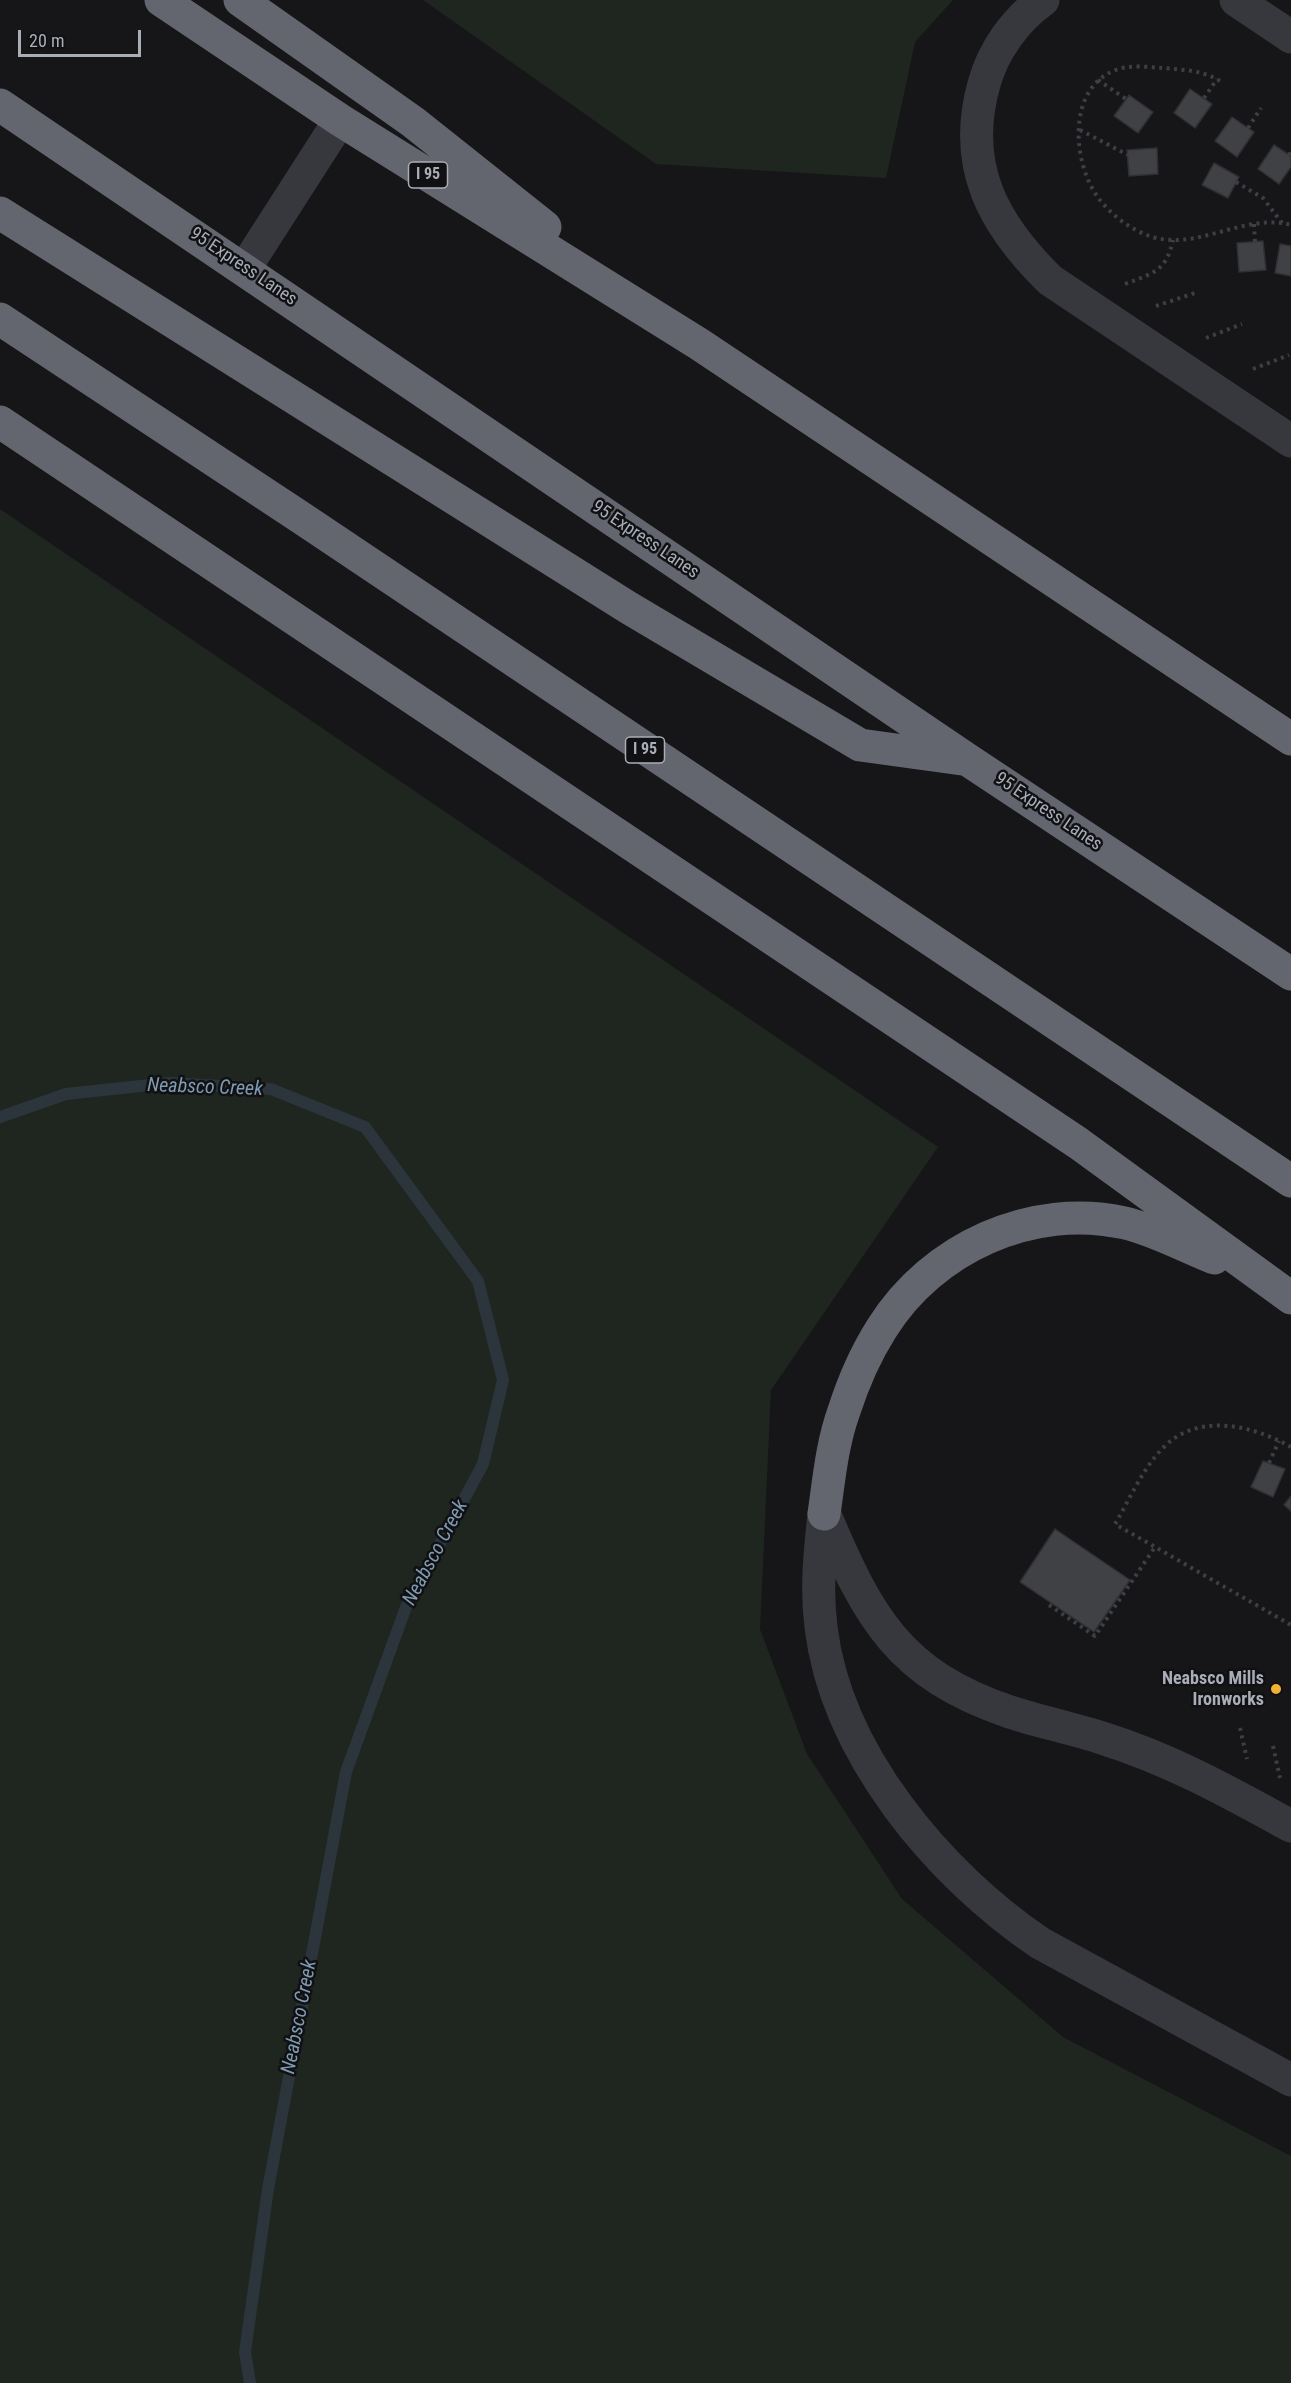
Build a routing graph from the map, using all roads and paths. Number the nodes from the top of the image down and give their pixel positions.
1 (161, 0) edge
2 (240, 0) edge
3 (1043, 0) edge
4 (1236, 0) edge
5 (1291, 37) edge
6 (1098, 80) junction
7 (1204, 98) dead end
8 (1126, 99) dead end
9 (0, 105) edge
10 (1261, 108) dead end
11 (340, 120) junction
12 (1248, 128) dead end
13 (1080, 130) junction
14 (1128, 155) dead end
15 (1236, 183) dead end
16 (0, 213) edge
17 (1282, 223) junction
18 (1254, 224) junction
19 (1291, 225) edge
20 (1173, 240) junction
21 (1255, 242) dead end
22 (245, 268) junction
23 (1160, 270) dead end
24 (0, 319) edge
25 (699, 344) junction
26 (0, 422) edge
27 (1291, 441) edge
28 (1291, 739) edge
29 (968, 760) junction
30 (1291, 974) edge
31 (1291, 1180) edge
32 (1255, 1274) junction
33 (1291, 1298) edge
34 (1279, 1441) junction
35 (1291, 1447) edge
36 (1269, 1463) dead end
37 (824, 1514) junction
38 (1155, 1547) junction
39 (1049, 1605) dead end
40 (1291, 1625) edge
41 (1291, 1826) edge
42 (1291, 2080) edge

1 - 11 highway, I 95
2 - 25 highway
3 - 27 lane
4 - 5 lane
6 - 7 path
6 - 8 path
6 - 13 path
9 - 22 highway, 95 Express Lanes
10 - 12 path
11 - 22 lane
11 - 25 highway, I 95
13 - 14 path
13 - 20 path
15 - 17 path
16 - 29 highway
17 - 18 path
17 - 19 path
18 - 20 path
18 - 21 path
20 - 23 path
22 - 29 highway, 95 Express Lanes
24 - 31 highway, I 95
25 - 28 highway, I 95
26 - 32 highway
29 - 30 highway, 95 Express Lanes
32 - 33 highway
32 - 37 highway
34 - 35 path
34 - 36 path
34 - 38 path
37 - 41 lane
37 - 42 lane
38 - 39 path
38 - 40 path

